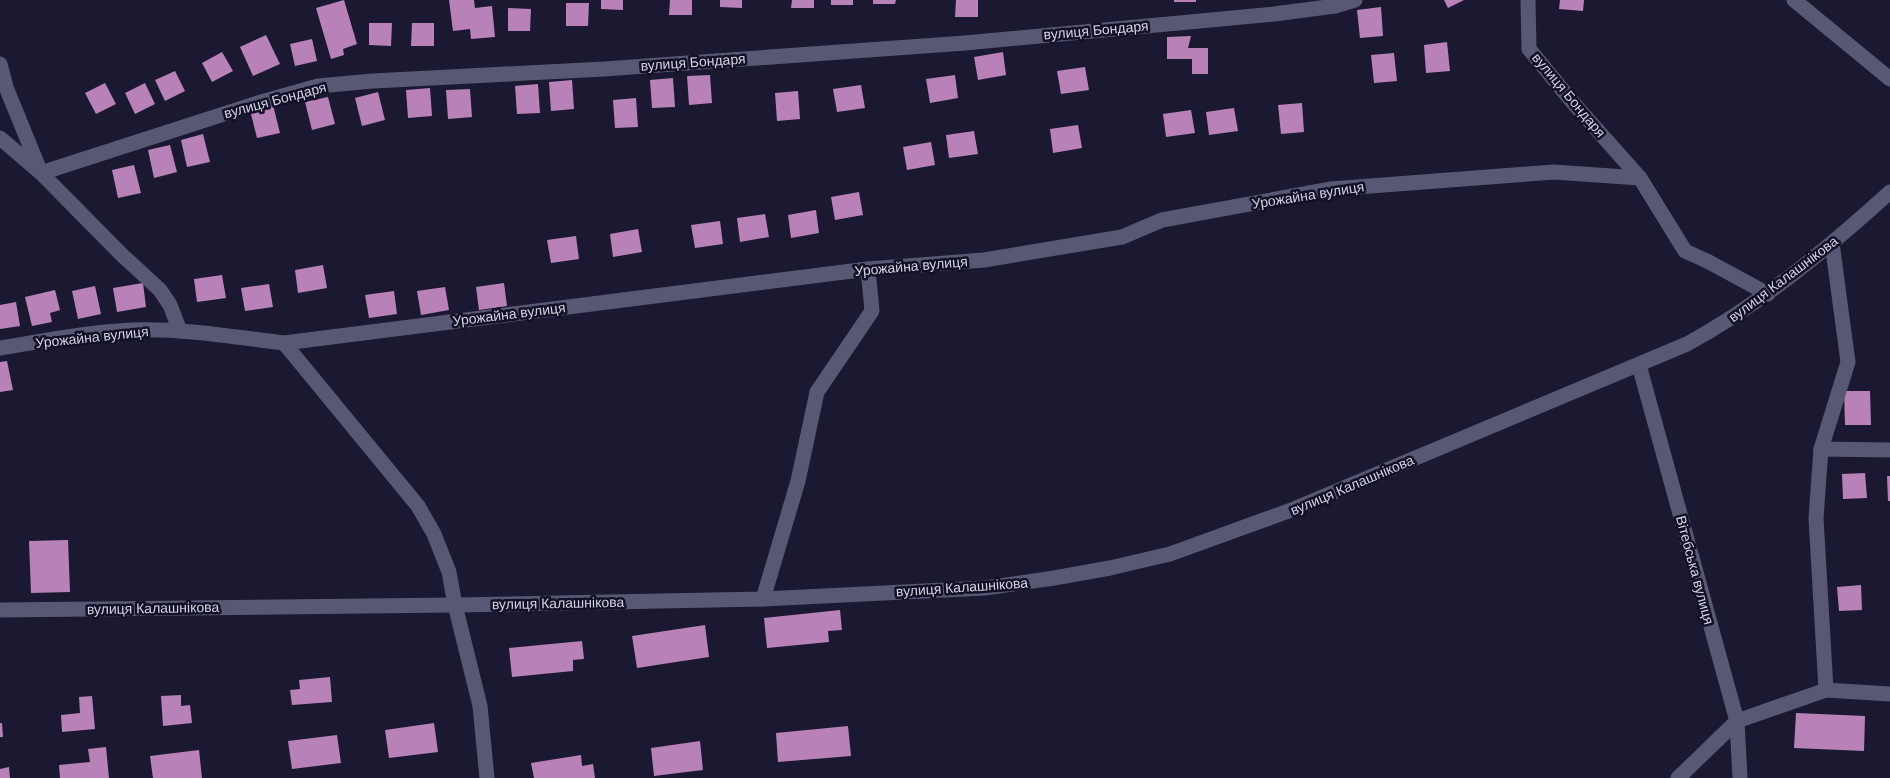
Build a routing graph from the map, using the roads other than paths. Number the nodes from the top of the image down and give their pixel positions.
1 (1355, 0) edge
2 (1528, 0) edge
3 (1794, 0) edge
4 (1, 71) edge
5 (1890, 79) edge
6 (0, 138) edge
7 (41, 173) junction
8 (1640, 178) junction
9 (1889, 193) edge
10 (1832, 244) junction
11 (868, 268) junction
12 (1768, 294) junction
13 (180, 331) junction
14 (284, 343) junction
15 (0, 348) edge
16 (1639, 364) junction
17 (1821, 450) junction
18 (1890, 450) edge
19 (763, 598) junction
20 (455, 605) junction
21 (0, 610) edge
22 (1826, 690) junction
23 (1890, 694) edge
24 (1737, 721) junction
25 (486, 778) edge
26 (1678, 778) edge
27 (1740, 778) edge

1 - 7 street, вулиця Бондаря
2 - 8 street, вулиця Бондаря
3 - 5 street
4 - 7 street
6 - 7 street
7 - 13 street
8 - 11 street, Урожайна вулиця
8 - 12 street
9 - 10 street, вулиця Калашнікова
10 - 12 street, вулиця Калашнікова
10 - 17 street
11 - 14 street, Урожайна вулиця
11 - 19 street
12 - 16 street, вулиця Калашнікова
13 - 14 street, Урожайна вулиця
13 - 15 street, Урожайна вулиця
14 - 20 street
16 - 19 street, вулиця Калашнікова
16 - 24 street, Вітебська вулиця
17 - 18 street
17 - 22 street
19 - 20 street, вулиця Калашнікова
20 - 21 street, вулиця Калашнікова
20 - 25 street
22 - 23 street
22 - 24 street
24 - 26 street
24 - 27 street, Вітебська вулиця

